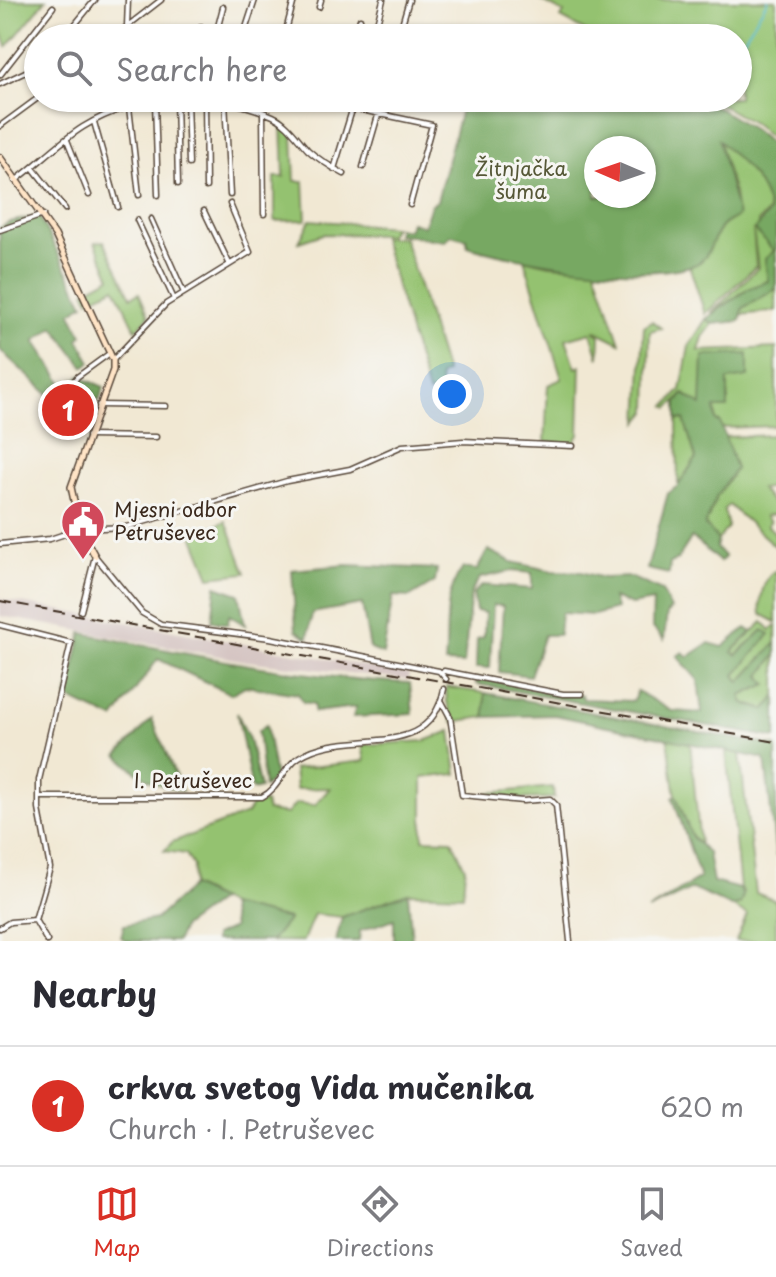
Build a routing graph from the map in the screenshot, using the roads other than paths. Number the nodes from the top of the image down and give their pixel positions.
1 (95, 0) edge
2 (128, 0) edge
3 (255, 0) edge
4 (294, 0) edge
5 (321, 0) edge
6 (383, 0) edge
7 (409, 0) edge
8 (158, 1) edge
9 (53, 7) dead end
10 (223, 7) dead end
11 (319, 7) dead end
12 (360, 19) dead end
13 (40, 24) edge
14 (75, 24) edge
15 (127, 24) edge
16 (129, 24) edge
17 (219, 24) edge
18 (247, 24) edge
19 (288, 24) edge
20 (359, 24) edge
21 (377, 24) edge
22 (402, 24) edge
23 (24, 44) edge
24 (24, 73) edge
25 (1, 74) edge
26 (0, 84) edge
27 (24, 108) edge
28 (117, 112) edge
29 (130, 112) edge
30 (155, 112) edge
31 (176, 112) edge
32 (187, 112) edge
33 (205, 112) edge
34 (226, 112) edge
35 (260, 112) edge
36 (350, 112) edge
37 (378, 112) joint
38 (263, 113) junction
39 (94, 122) junction
40 (0, 126) edge
41 (67, 140) junction
42 (0, 157) edge
43 (189, 164) dead end
44 (363, 167) dead end
45 (33, 168) junction
46 (334, 169) junction
47 (344, 174) dead end
48 (15, 181) junction
49 (178, 184) dead end
50 (206, 187) dead end
51 (89, 195) dead end
52 (139, 195) dead end
53 (158, 195) dead end
54 (230, 195) dead end
55 (230, 204) dead end
56 (410, 205) dead end
57 (118, 207) dead end
58 (65, 209) dead end
59 (204, 211) dead end
60 (264, 214) dead end
61 (43, 215) junction
62 (151, 219) dead end
63 (137, 220) dead end
64 (0, 230) edge
65 (229, 263) junction
66 (184, 293) junction
67 (174, 299) junction
68 (110, 353) junction
69 (113, 360) junction
70 (69, 388) dead end
71 (99, 405) junction
72 (166, 406) dead end
73 (88, 436) junction
74 (156, 437) dead end
75 (573, 446) dead end
76 (80, 529) junction
77 (0, 544) edge
78 (95, 556) junction
79 (81, 611) dead end
80 (0, 625) edge
81 (442, 672) junction
82 (446, 679) dead end
83 (444, 689) dead end
84 (582, 694) dead end
85 (442, 702) junction
86 (39, 797) junction
87 (35, 920) junction
88 (0, 928) edge
89 (47, 941) edge
90 (570, 941) edge

1 - 14 street
2 - 15 street
3 - 18 street
4 - 19 street
5 - 11 street
6 - 21 street
7 - 22 street
8 - 16 street
9 - 13 street
10 - 17 street
12 - 20 street
23 - 25 street
24 - 26 street
27 - 40 street
28 - 39 street
29 - 52 street
30 - 53 street
31 - 49 street
32 - 43 street
33 - 50 street
34 - 54 street
35 - 38 street
36 - 46 street
37 - 44 street
37 - 56 street
38 - 46 street
38 - 60 street
39 - 41 street
39 - 57 street
41 - 45 street
41 - 51 street
42 - 48 street
45 - 48 street
45 - 58 street
46 - 47 street
48 - 61 street
55 - 65 street
59 - 65 street
61 - 64 street
61 - 68 street
62 - 66 street
63 - 67 street
65 - 66 street
66 - 67 street
67 - 69 street
68 - 69 street
68 - 70 street
69 - 71 street
71 - 72 street
71 - 73 street
73 - 74 street
73 - 76 street
75 - 76 street
76 - 77 street
76 - 78 street
78 - 79 street
78 - 81 street
80 - 86 street
81 - 82 street
81 - 84 street
83 - 85 street
85 - 86 street, I. Petruševec
85 - 90 street
86 - 87 street
87 - 88 street
87 - 89 street

